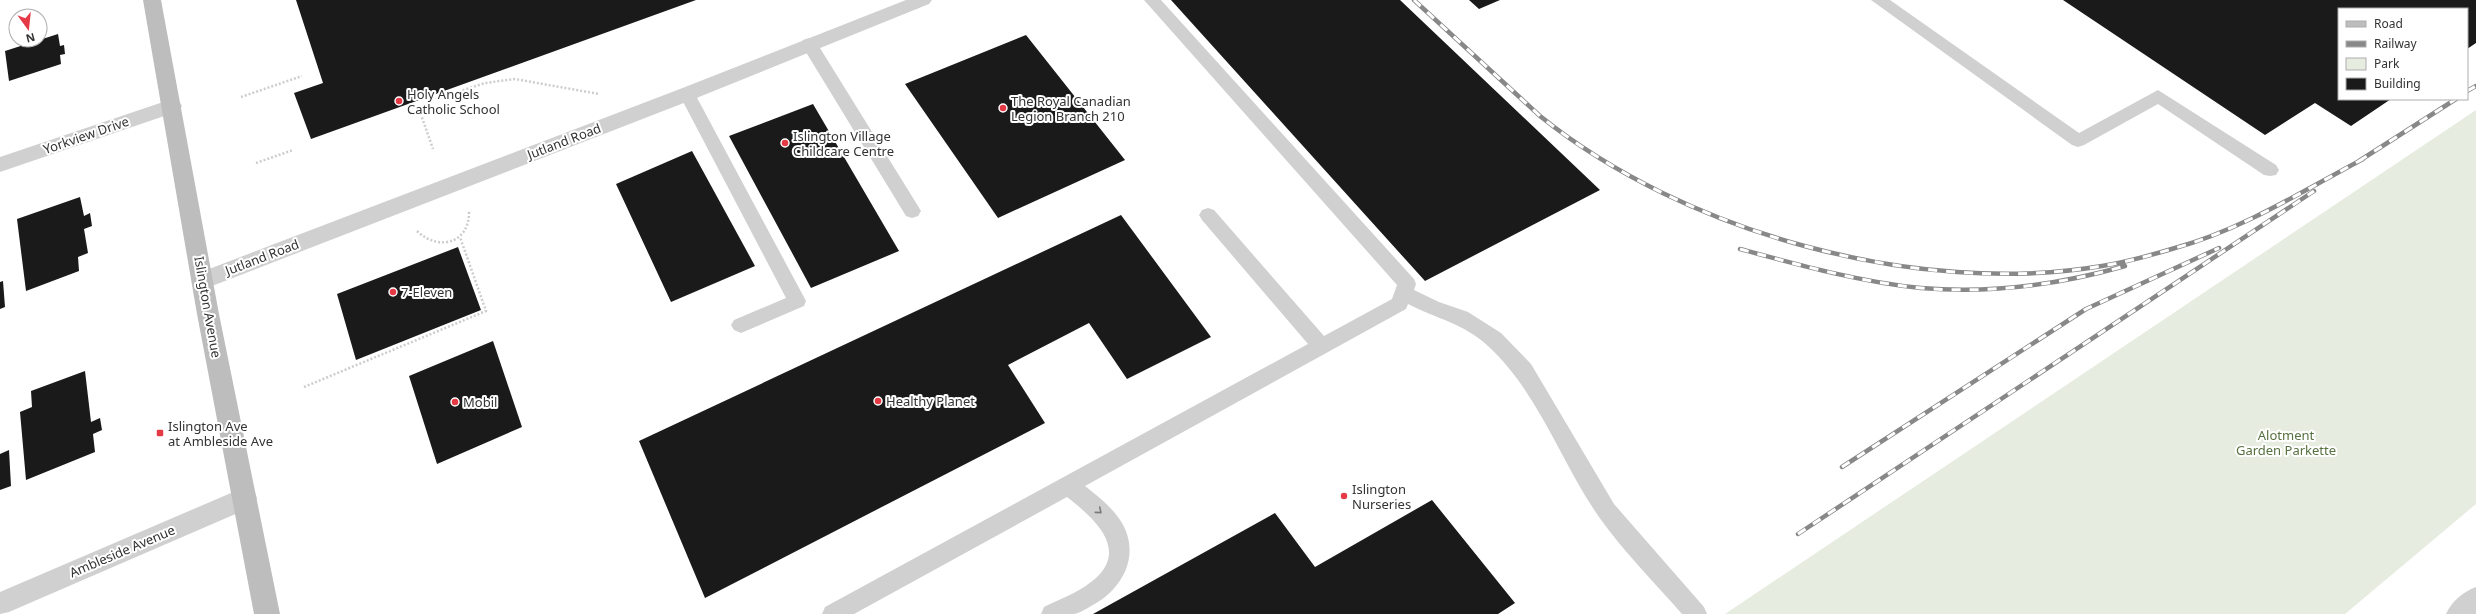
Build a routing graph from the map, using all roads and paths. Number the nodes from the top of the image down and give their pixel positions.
1 (152, 0) edge
2 (1152, 0) edge
3 (1879, 0) edge
4 (911, 2) edge
5 (809, 44) junction
6 (302, 76) dead end
7 (687, 94) junction
8 (602, 95) dead end
9 (241, 97) dead end
10 (436, 99) dead end
11 (172, 106) junction
12 (418, 106) dead end
13 (433, 149) dead end
14 (293, 150) dead end
15 (256, 164) dead end
16 (0, 165) edge
17 (2270, 170) dead end
18 (469, 209) dead end
19 (912, 211) dead end
20 (1208, 215) dead end
21 (415, 229) dead end
22 (460, 237) junction
23 (204, 280) junction
24 (1403, 293) junction
25 (741, 325) dead end
26 (1322, 347) junction
27 (304, 387) dead end
28 (1069, 486) junction
29 (245, 498) junction
30 (2476, 599) edge
31 (0, 604) edge
32 (267, 614) edge
33 (833, 614) edge
34 (1052, 614) edge
35 (1696, 614) edge
36 (2459, 614) edge

1 - 11 main road, Islington Avenue
2 - 24 lane
3 - 17 lane
4 - 5 street, Jutland Road
5 - 7 street, Jutland Road
5 - 19 lane
6 - 9 path
7 - 23 street, Jutland Road
7 - 25 lane
8 - 10 path
11 - 16 street, Yorkview Drive
11 - 23 main road, Islington Avenue
12 - 13 path
14 - 15 path
18 - 22 path
20 - 26 lane
21 - 22 path
22 - 27 path
23 - 29 main road, Islington Avenue
24 - 26 lane
24 - 35 lane
26 - 28 lane
28 - 33 lane
28 -> 34 lane
29 - 31 street, Ambleside Avenue
29 - 32 main road, Islington Avenue
30 - 36 street

